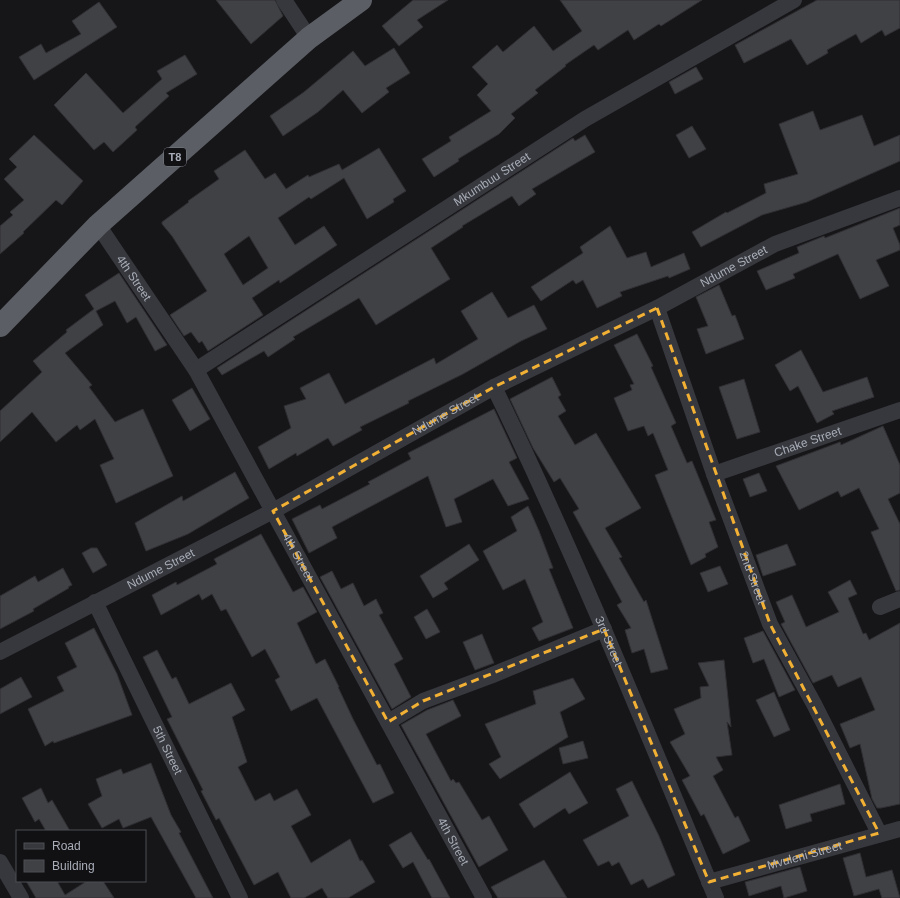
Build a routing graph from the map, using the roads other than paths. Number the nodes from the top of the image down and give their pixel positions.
1 (284, 0) edge
2 (361, 0) edge
3 (794, 0) edge
4 (309, 38) junction
5 (900, 198) edge
6 (98, 225) junction
7 (657, 308) junction
8 (0, 326) edge
9 (196, 370) junction
10 (494, 387) junction
11 (900, 410) edge
12 (714, 474) junction
13 (273, 511) junction
14 (900, 599) edge
15 (95, 602) junction
16 (880, 607) dead end
17 (604, 629) junction
18 (0, 652) edge
19 (388, 722) junction
20 (900, 828) edge
21 (879, 833) junction
22 (0, 862) edge
23 (709, 882) junction
24 (21, 898) edge
25 (240, 898) edge
26 (484, 898) edge
27 (716, 898) edge

1 - 4 street
2 - 4 highway, T8
3 - 9 street, Mkumbuu Street
4 - 6 highway, T8
5 - 7 street, Ndume Street
6 - 8 highway, T8
6 - 9 street, 4th Street
7 - 10 street, Ndume Street
7 - 12 street, 2nd Street
9 - 13 street, 4th Street
10 - 13 street, Ndume Street
10 - 17 street, 3rd Street
11 - 12 street, Chake Street
12 - 21 street, 2nd Street
13 - 15 street, Ndume Street
13 - 19 street, 4th Street
14 - 16 street
15 - 18 street, Ndume Street
15 - 25 street, 5th Street
17 - 19 street
17 - 23 street, 3rd Street
19 - 26 street, 4th Street
20 - 21 street, Mvuleni Street
21 - 23 street, Mvuleni Street
22 - 24 street
23 - 27 street, 3rd Street

